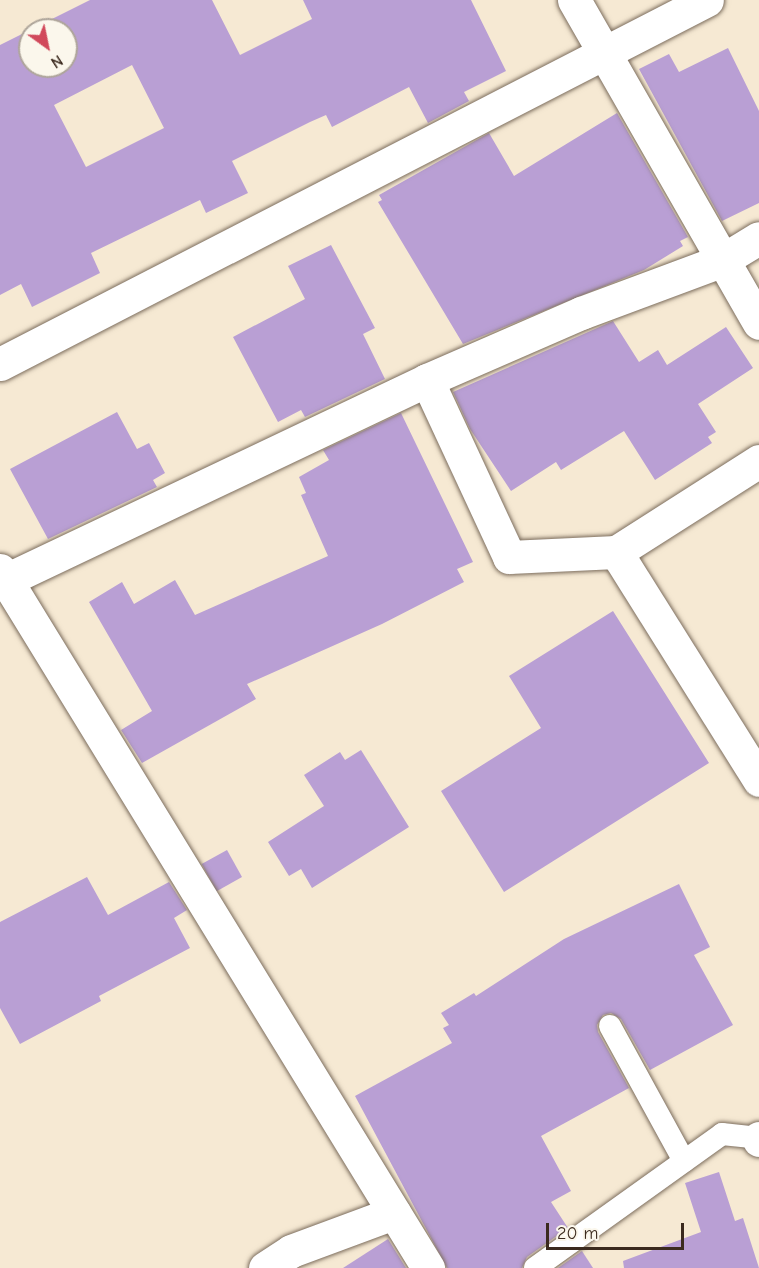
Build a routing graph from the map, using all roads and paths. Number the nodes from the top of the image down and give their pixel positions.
1 (574, 0) edge
2 (707, 0) edge
3 (604, 53) junction
4 (759, 238) edge
5 (721, 261) junction
6 (759, 323) edge
7 (0, 364) edge
8 (428, 380) junction
9 (759, 460) edge
10 (615, 552) junction
11 (3, 575) edge
12 (759, 780) edge
13 (610, 1026) dead end
14 (759, 1139) edge
15 (684, 1161) junction
16 (394, 1213) junction
17 (265, 1268) edge
18 (428, 1268) edge
19 (535, 1268) edge

1 - 3 street
2 - 3 street
3 - 5 street
3 - 7 street
4 - 5 street
5 - 6 street
5 - 8 street
8 - 10 street
8 - 11 street
9 - 10 street
10 - 12 street
11 - 16 street
13 - 15 lane
14 - 15 lane
15 - 19 lane
16 - 17 street
16 - 18 street

